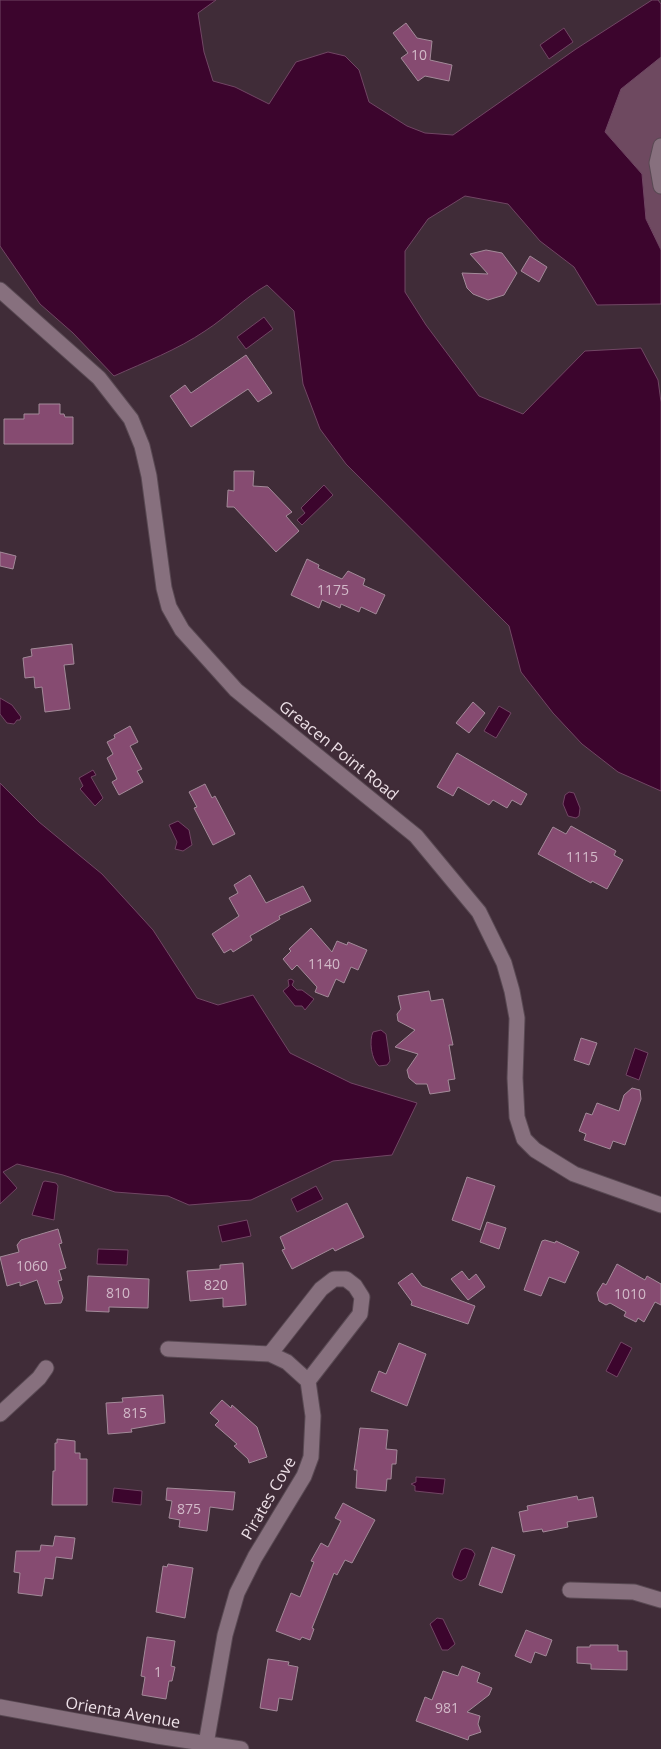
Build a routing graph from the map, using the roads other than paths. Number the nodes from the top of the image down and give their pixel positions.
1 (661, 146) edge
2 (661, 186) edge
3 (0, 290) edge
4 (661, 1206) edge
5 (168, 1349) dead end
6 (270, 1354) junction
7 (46, 1368) dead end
8 (308, 1381) junction
9 (0, 1414) edge
10 (570, 1590) dead end
11 (661, 1600) edge
12 (0, 1708) edge
13 (206, 1744) junction
14 (241, 1749) edge

1 - 2 street
3 - 4 street, Greacen Point Road
5 - 6 street
6 - 8 street
6 - 8 street
7 - 9 street
8 - 13 street, Pirates Cove
10 - 11 street
12 - 13 street, Orienta Avenue
13 - 14 street, Orienta Avenue

